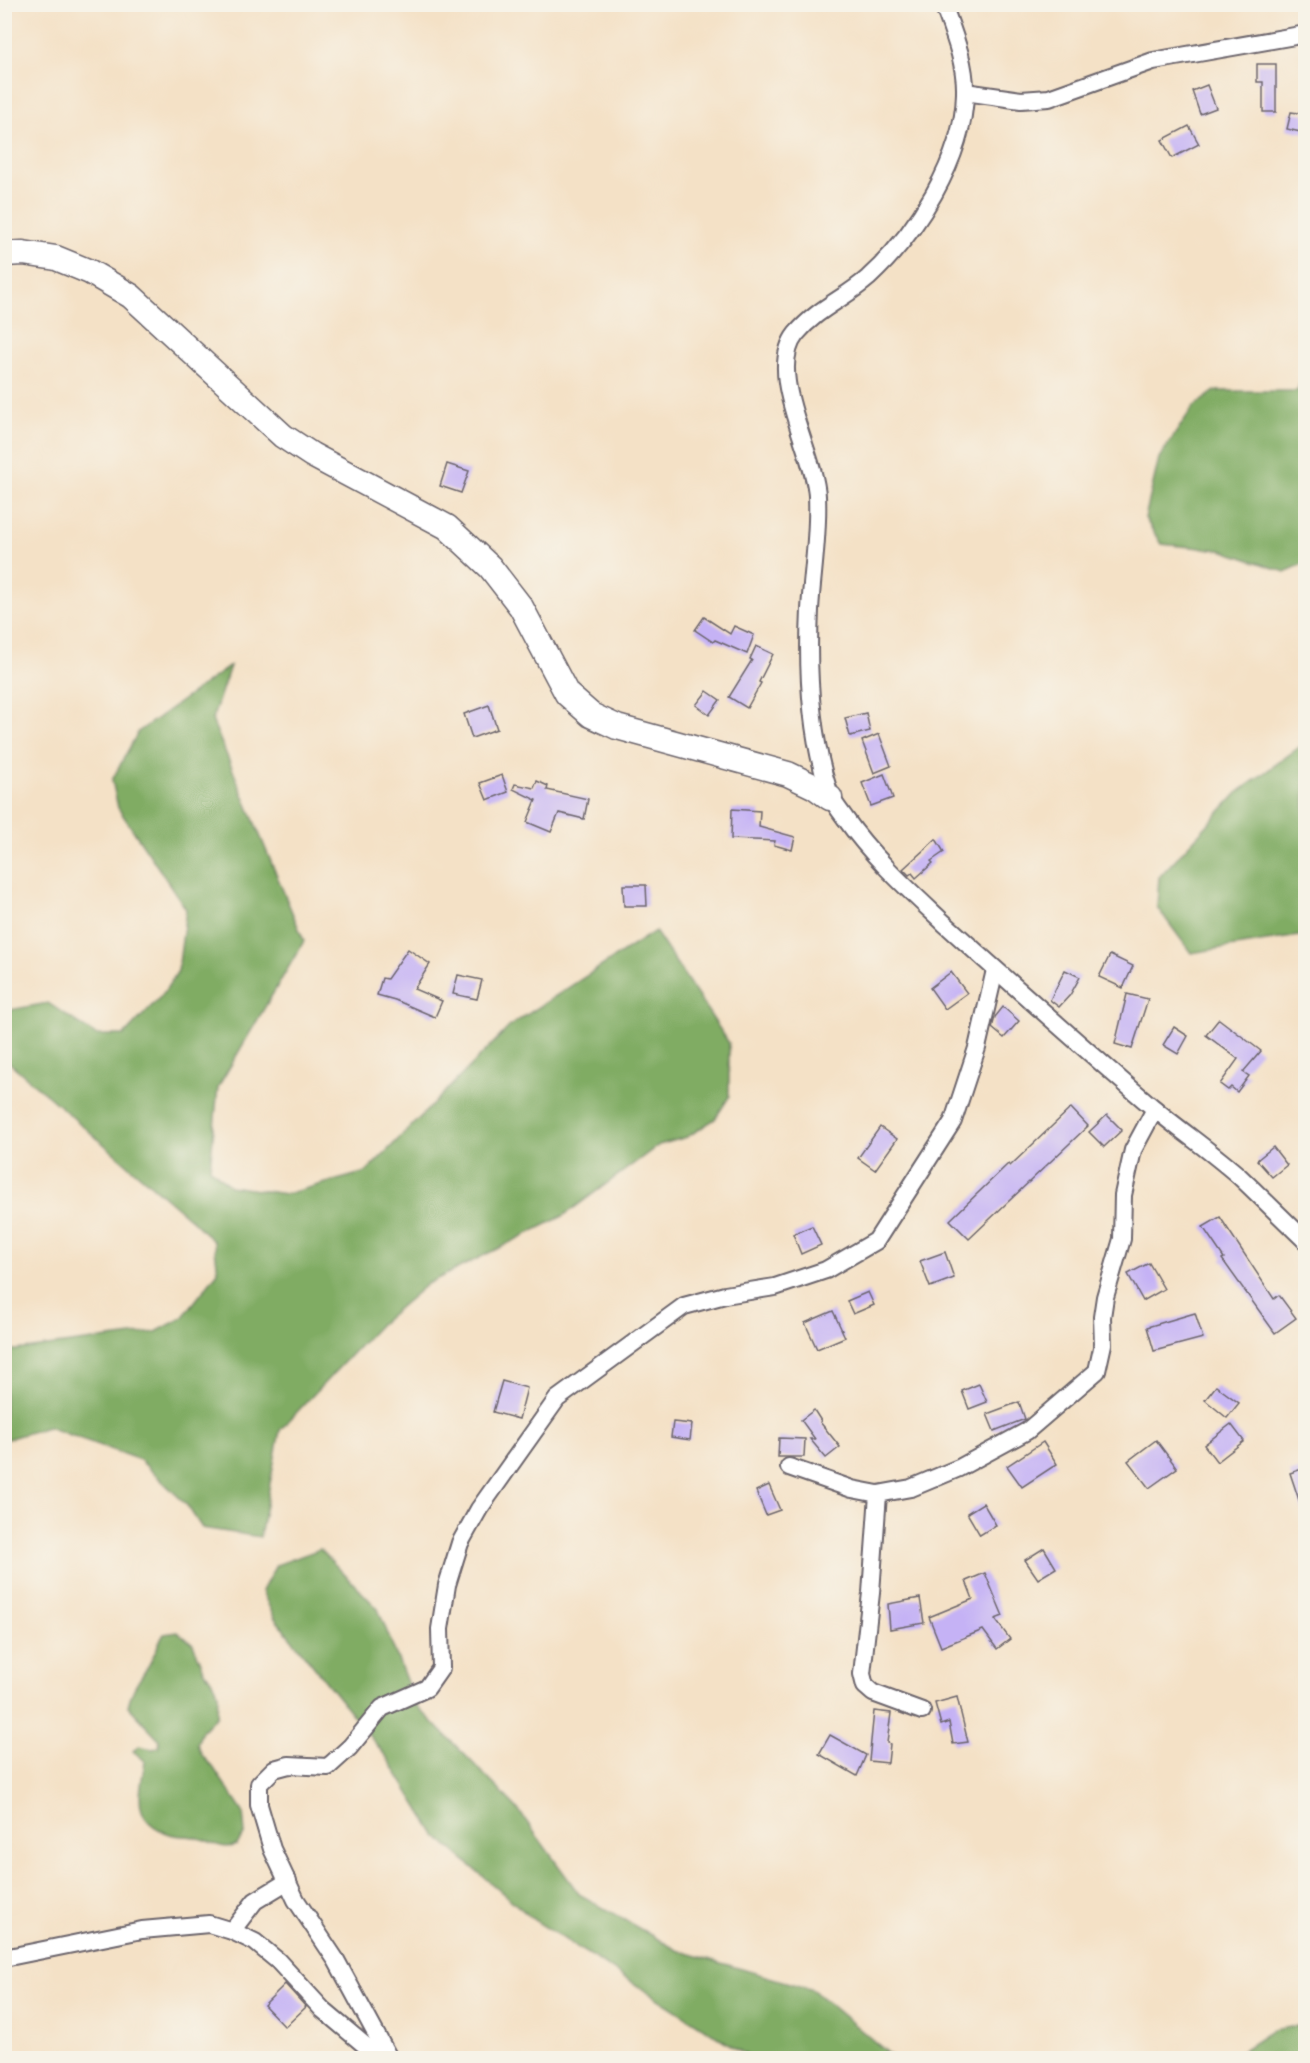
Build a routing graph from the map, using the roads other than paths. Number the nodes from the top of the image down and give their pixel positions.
1 (943, 4) edge
2 (1305, 34) edge
3 (965, 93) junction
4 (4, 254) edge
5 (830, 798) junction
6 (995, 970) junction
7 (1155, 1109) junction
8 (1305, 1241) edge
9 (789, 1467) dead end
10 (878, 1494) junction
11 (922, 1711) dead end
12 (288, 1881) junction
13 (231, 1931) junction
14 (4, 1958) edge
15 (380, 2058) edge
16 (390, 2058) edge

1 - 3 street
2 - 3 street
3 - 5 street
4 - 5 street
5 - 6 street
6 - 7 street
6 - 12 street
7 - 8 street
7 - 10 street
9 - 10 street
10 - 11 street
12 - 13 street
12 - 16 street
13 - 14 street
13 - 15 street

